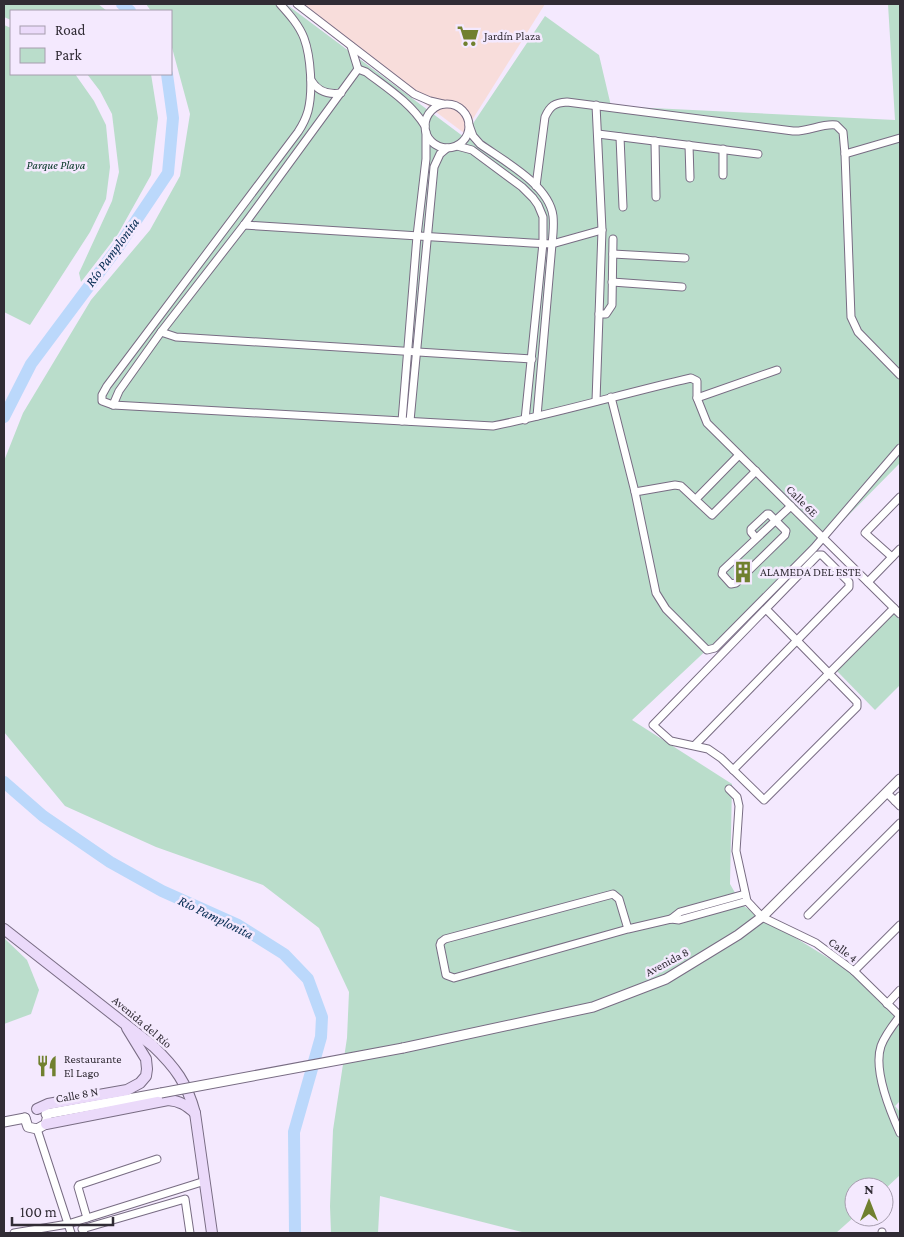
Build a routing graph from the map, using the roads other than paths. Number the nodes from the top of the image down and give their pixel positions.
1 (280, 4) edge
2 (297, 4) edge
3 (351, 46) junction
4 (358, 69) junction
5 (311, 80) junction
6 (341, 93) junction
7 (444, 104) junction
8 (596, 105) junction
9 (469, 125) junction
10 (425, 129) junction
11 (598, 134) junction
12 (620, 137) junction
13 (900, 138) edge
14 (654, 141) junction
15 (689, 145) junction
16 (457, 146) junction
17 (447, 148) junction
18 (723, 149) junction
19 (758, 154) dead end
20 (845, 154) junction
21 (539, 166) junction
22 (723, 175) dead end
23 (524, 176) junction
24 (690, 178) dead end
25 (536, 186) junction
26 (656, 197) dead end
27 (623, 207) dead end
28 (244, 225) junction
29 (602, 230) junction
30 (417, 236) junction
31 (427, 237) junction
32 (614, 239) dead end
33 (542, 243) junction
34 (552, 244) junction
35 (614, 254) junction
36 (685, 258) dead end
37 (612, 282) junction
38 (682, 287) dead end
39 (599, 314) junction
40 (161, 332) junction
41 (408, 352) junction
42 (416, 352) junction
43 (532, 359) junction
44 (777, 370) dead end
45 (900, 375) edge
46 (611, 397) junction
47 (697, 398) junction
48 (596, 401) junction
49 (113, 405) junction
50 (537, 416) junction
51 (525, 420) junction
52 (406, 421) junction
53 (900, 448) edge
54 (739, 455) junction
55 (756, 471) junction
56 (634, 492) junction
57 (900, 496) edge
58 (696, 500) junction
59 (791, 506) junction
60 (775, 520) junction
61 (824, 538) junction
62 (900, 549) edge
63 (892, 557) junction
64 (868, 582) junction
65 (894, 608) junction
66 (766, 609) junction
67 (900, 614) edge
68 (797, 642) junction
69 (829, 674) junction
70 (695, 746) junction
71 (733, 770) junction
72 (900, 779) edge
73 (729, 789) dead end
74 (887, 793) junction
75 (898, 801) edge
76 (900, 823) edge
77 (746, 898) junction
78 (808, 915) dead end
79 (762, 917) junction
80 (900, 924) edge
81 (4, 929) edge
82 (628, 930) junction
83 (854, 971) junction
84 (900, 990) edge
85 (887, 1004) junction
86 (900, 1016) edge
87 (122, 1021) junction
88 (161, 1092) joint
89 (195, 1114) junction
90 (43, 1116) junction
91 (25, 1118) junction
92 (4, 1122) edge
93 (37, 1129) junction
94 (900, 1134) edge
95 (157, 1159) dead end
96 (205, 1181) junction
97 (87, 1218) junction
98 (68, 1224) junction
99 (14, 1233) edge
100 (71, 1233) edge
101 (84, 1233) edge
102 (190, 1233) edge
103 (212, 1233) edge

1 - 5 street
2 - 3 street
3 - 4 street
3 - 7 street
4 - 6 street
4 - 10 street
5 - 6 street
5 - 49 street
6 - 28 street
7 - 9 street
7 - 10 street
8 - 11 street
8 - 20 street
8 - 21 street
9 - 16 street
9 - 23 street
10 - 17 street
10 - 30 street
11 - 12 street
11 - 29 street
12 - 14 street
12 - 27 street
13 - 20 street
14 - 15 street
14 - 26 street
15 - 18 street
15 - 24 street
16 - 17 street
16 - 33 street
17 - 31 street
18 - 19 street
18 - 22 street
20 - 45 street
21 - 23 street
21 - 25 street
23 - 25 street
25 - 34 street
28 - 30 street
28 - 40 street
29 - 34 street
29 - 39 street
30 - 31 street
30 - 41 street
31 - 33 street
31 - 42 street
32 - 35 street
33 - 34 street
33 - 43 street
34 - 50 street
35 - 36 street
35 - 37 street
37 - 38 street
37 - 39 street
39 - 48 street
40 - 41 street
40 - 49 street
41 - 42 street
41 - 52 street
42 - 43 street
42 - 52 street
43 - 51 street
44 - 47 street
46 - 47 street, Calle 6E
46 - 48 street
46 - 56 street
47 - 54 street, Calle 6E
48 - 50 street
49 - 52 street
50 - 51 street
51 - 52 street
53 - 61 street
54 - 55 street, Calle 6E
54 - 58 street
55 - 58 street
55 - 59 street, Calle 6E
56 - 58 street
56 - 61 street
57 - 63 street
59 - 60 street
59 - 61 street, Calle 6E
60 - 60 street
61 - 64 street, Calle 6E
62 - 63 street
63 - 64 street
64 - 65 street, Calle 6E
65 - 67 street, Calle 6E
65 - 69 street
66 - 68 street
66 - 68 street
66 - 70 street
68 - 69 street
68 - 70 street
69 - 71 street
69 - 71 street
70 - 71 street
72 - 74 street, Avenida 8
73 - 77 street
74 - 75 street
74 - 79 street, Avenida 8
76 - 78 street
77 - 79 street
77 - 82 street
79 - 83 street, Calle 4
79 - 88 street, Avenida 8, bridge
80 - 83 street
81 - 87 main road, Avenida del Río
82 - 82 street
83 - 85 street, Calle 4
84 - 85 street
85 - 86 street, Calle 4
86 - 94 street
87 - 89 main road, Avenida del Río
87 - 90 main road
88 - 90 street, Calle 8 N
89 - 90 main road
89 - 96 main road, Avenida del Río
90 - 91 street, Calle 8 N
90 - 93 street
91 - 92 street, Calle 8 N
91 - 93 street
93 - 98 street
95 - 97 street
96 - 97 street
96 - 103 main road, Avenida del Río
97 - 98 street
98 - 99 street
98 - 100 street
101 - 102 street

